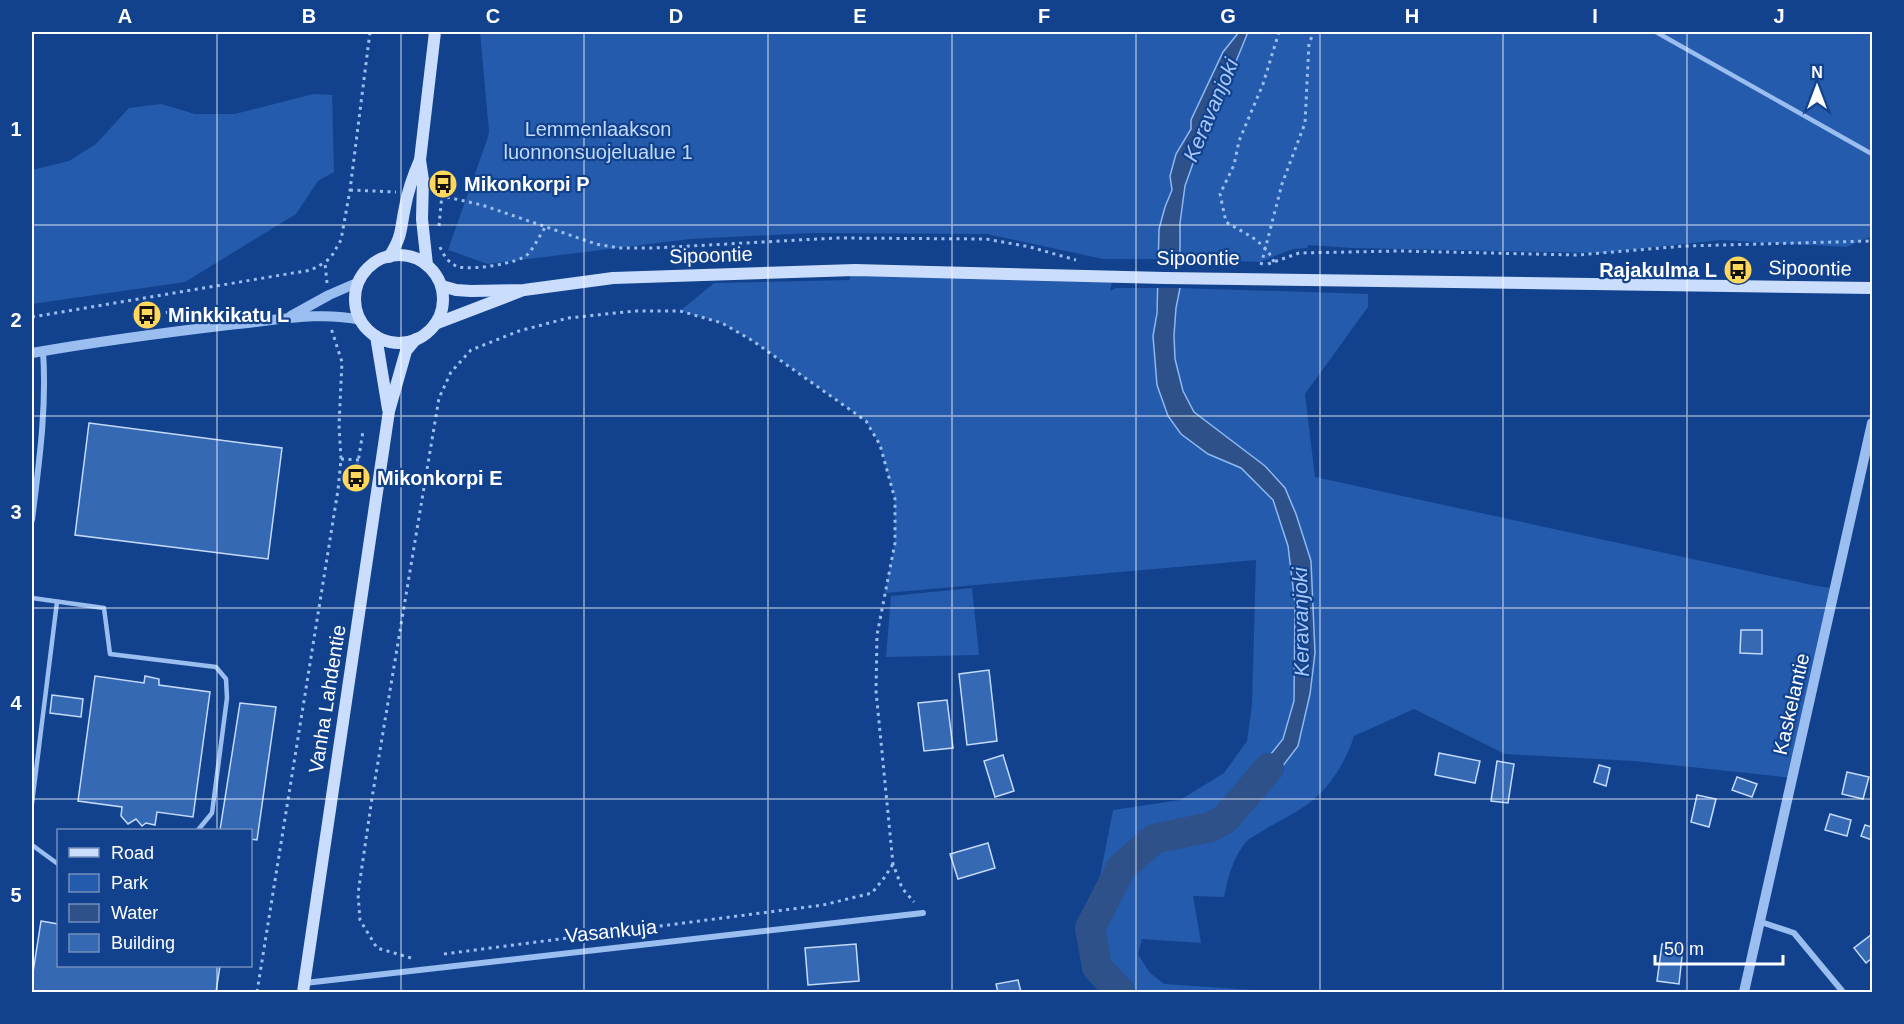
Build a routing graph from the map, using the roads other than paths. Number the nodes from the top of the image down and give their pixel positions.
1 (435, 32) edge
2 (1656, 32) edge
3 (1872, 154) edge
4 (420, 160) junction
5 (389, 257) junction
6 (427, 266) junction
7 (359, 282) junction
8 (442, 286) junction
9 (1872, 288) edge
10 (524, 290) junction
11 (288, 318) junction
12 (361, 320) junction
13 (435, 324) junction
14 (376, 336) junction
15 (416, 339) junction
16 (37, 352) edge
17 (389, 411) junction
18 (1872, 423) edge
19 (34, 488) edge
20 (32, 520) edge
21 (32, 598) edge
22 (57, 602) junction
23 (32, 803) edge
24 (200, 829) edge
25 (32, 845) edge
26 (57, 863) edge
27 (923, 913) road end
28 (1761, 922) junction
29 (303, 988) edge
30 (1744, 993) edge
31 (1843, 993) edge

1 - 4 main road
2 - 3 lane
4 - 5 main road
4 - 6 main road
5 - 6 main road
5 - 7 main road
6 - 8 main road
7 - 11 street
7 - 12 main road
8 - 10 main road, Sipoontie
8 - 13 main road
9 - 10 main road, Sipoontie
10 - 13 main road, Sipoontie
11 - 12 street
11 - 16 street
12 - 14 main road
13 - 15 main road
14 - 15 main road
14 - 17 main road, Vanha Lahdentie
15 - 17 main road, Vanha Lahdentie
16 - 19 street
17 - 29 main road, Vanha Lahdentie
18 - 28 street, Kaskelantie
19 - 20 street
21 - 22 lane
22 - 23 lane
22 - 24 lane
25 - 26 lane
27 - 29 street, Vasankuja
28 - 30 street, Kaskelantie
28 - 31 street

